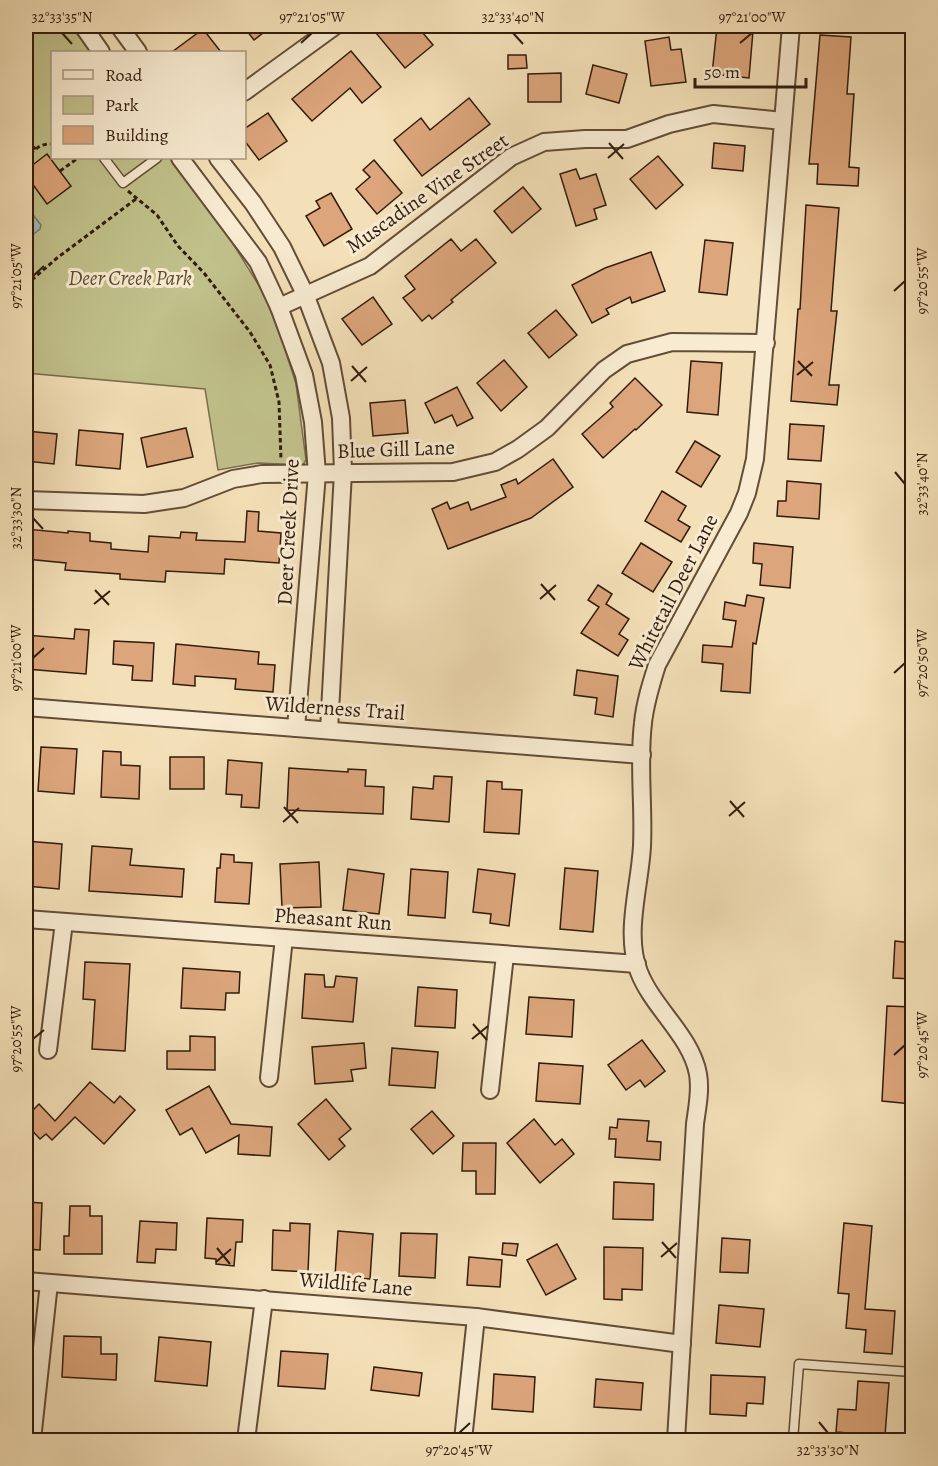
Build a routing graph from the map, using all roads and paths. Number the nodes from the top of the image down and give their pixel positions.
1 (82, 26) edge
2 (119, 26) edge
3 (335, 26) edge
4 (791, 26) edge
5 (100, 51) edge
6 (137, 51) edge
7 (246, 91) edge
8 (783, 121) junction
9 (26, 142) edge
10 (51, 144) edge
11 (36, 149) junction
12 (75, 159) edge
13 (105, 159) edge
14 (156, 159) edge
15 (181, 159) edge
16 (219, 159) edge
17 (26, 160) edge
18 (60, 171) dead end
19 (123, 183) junction
20 (136, 199) junction
21 (26, 285) edge
22 (305, 294) junction
23 (279, 307) junction
24 (766, 343) junction
25 (290, 460) dead end
26 (343, 472) junction
27 (317, 474) junction
28 (26, 500) edge
29 (26, 707) edge
30 (296, 728) junction
31 (329, 730) junction
32 (642, 755) junction
33 (26, 919) edge
34 (64, 922) junction
35 (284, 938) junction
36 (505, 955) junction
37 (637, 964) junction
38 (48, 1050) dead end
39 (269, 1078) dead end
40 (490, 1090) dead end
41 (26, 1281) edge
42 (49, 1282) junction
43 (264, 1299) junction
44 (476, 1317) junction
45 (682, 1344) junction
46 (912, 1372) edge
47 (32, 1440) edge
48 (246, 1440) edge
49 (463, 1440) edge
50 (676, 1440) edge
51 (793, 1440) edge

1 - 5 street
2 - 6 street
3 - 7 street
4 - 8 street, Whitetail Deer Lane
8 - 22 street, Muscadine Vine Street
8 - 24 street, Whitetail Deer Lane
9 - 11 path
10 - 11 path
11 - 17 path
12 - 18 path
13 - 19 lane
14 - 19 lane
15 - 23 street, Deer Creek Drive
16 - 22 street
19 - 20 path
20 - 21 path
20 - 25 path
22 - 23 street, Muscadine Vine Street
22 - 26 street
23 - 27 street, Deer Creek Drive
24 - 26 street, Blue Gill Lane
24 - 32 street, Whitetail Deer Lane
26 - 27 street, Blue Gill Lane
26 - 31 street
27 - 28 street, Blue Gill Lane
27 - 30 street, Deer Creek Drive
29 - 30 street, Wilderness Trail
30 - 31 street, Wilderness Trail
31 - 32 street, Wilderness Trail
32 - 37 street, Whitetail Deer Lane
33 - 34 street, Pheasant Run
34 - 35 street, Pheasant Run
34 - 38 street
35 - 36 street, Pheasant Run
35 - 39 street
36 - 37 street, Pheasant Run
36 - 40 street
37 - 45 street, Whitetail Deer Lane
41 - 42 street, Wildlife Lane
42 - 43 street, Wildlife Lane
42 - 47 street
43 - 44 street, Wildlife Lane
43 - 48 street
44 - 45 street, Wildlife Lane
44 - 49 street
45 - 50 street, Whitetail Deer Lane
46 - 51 lane

